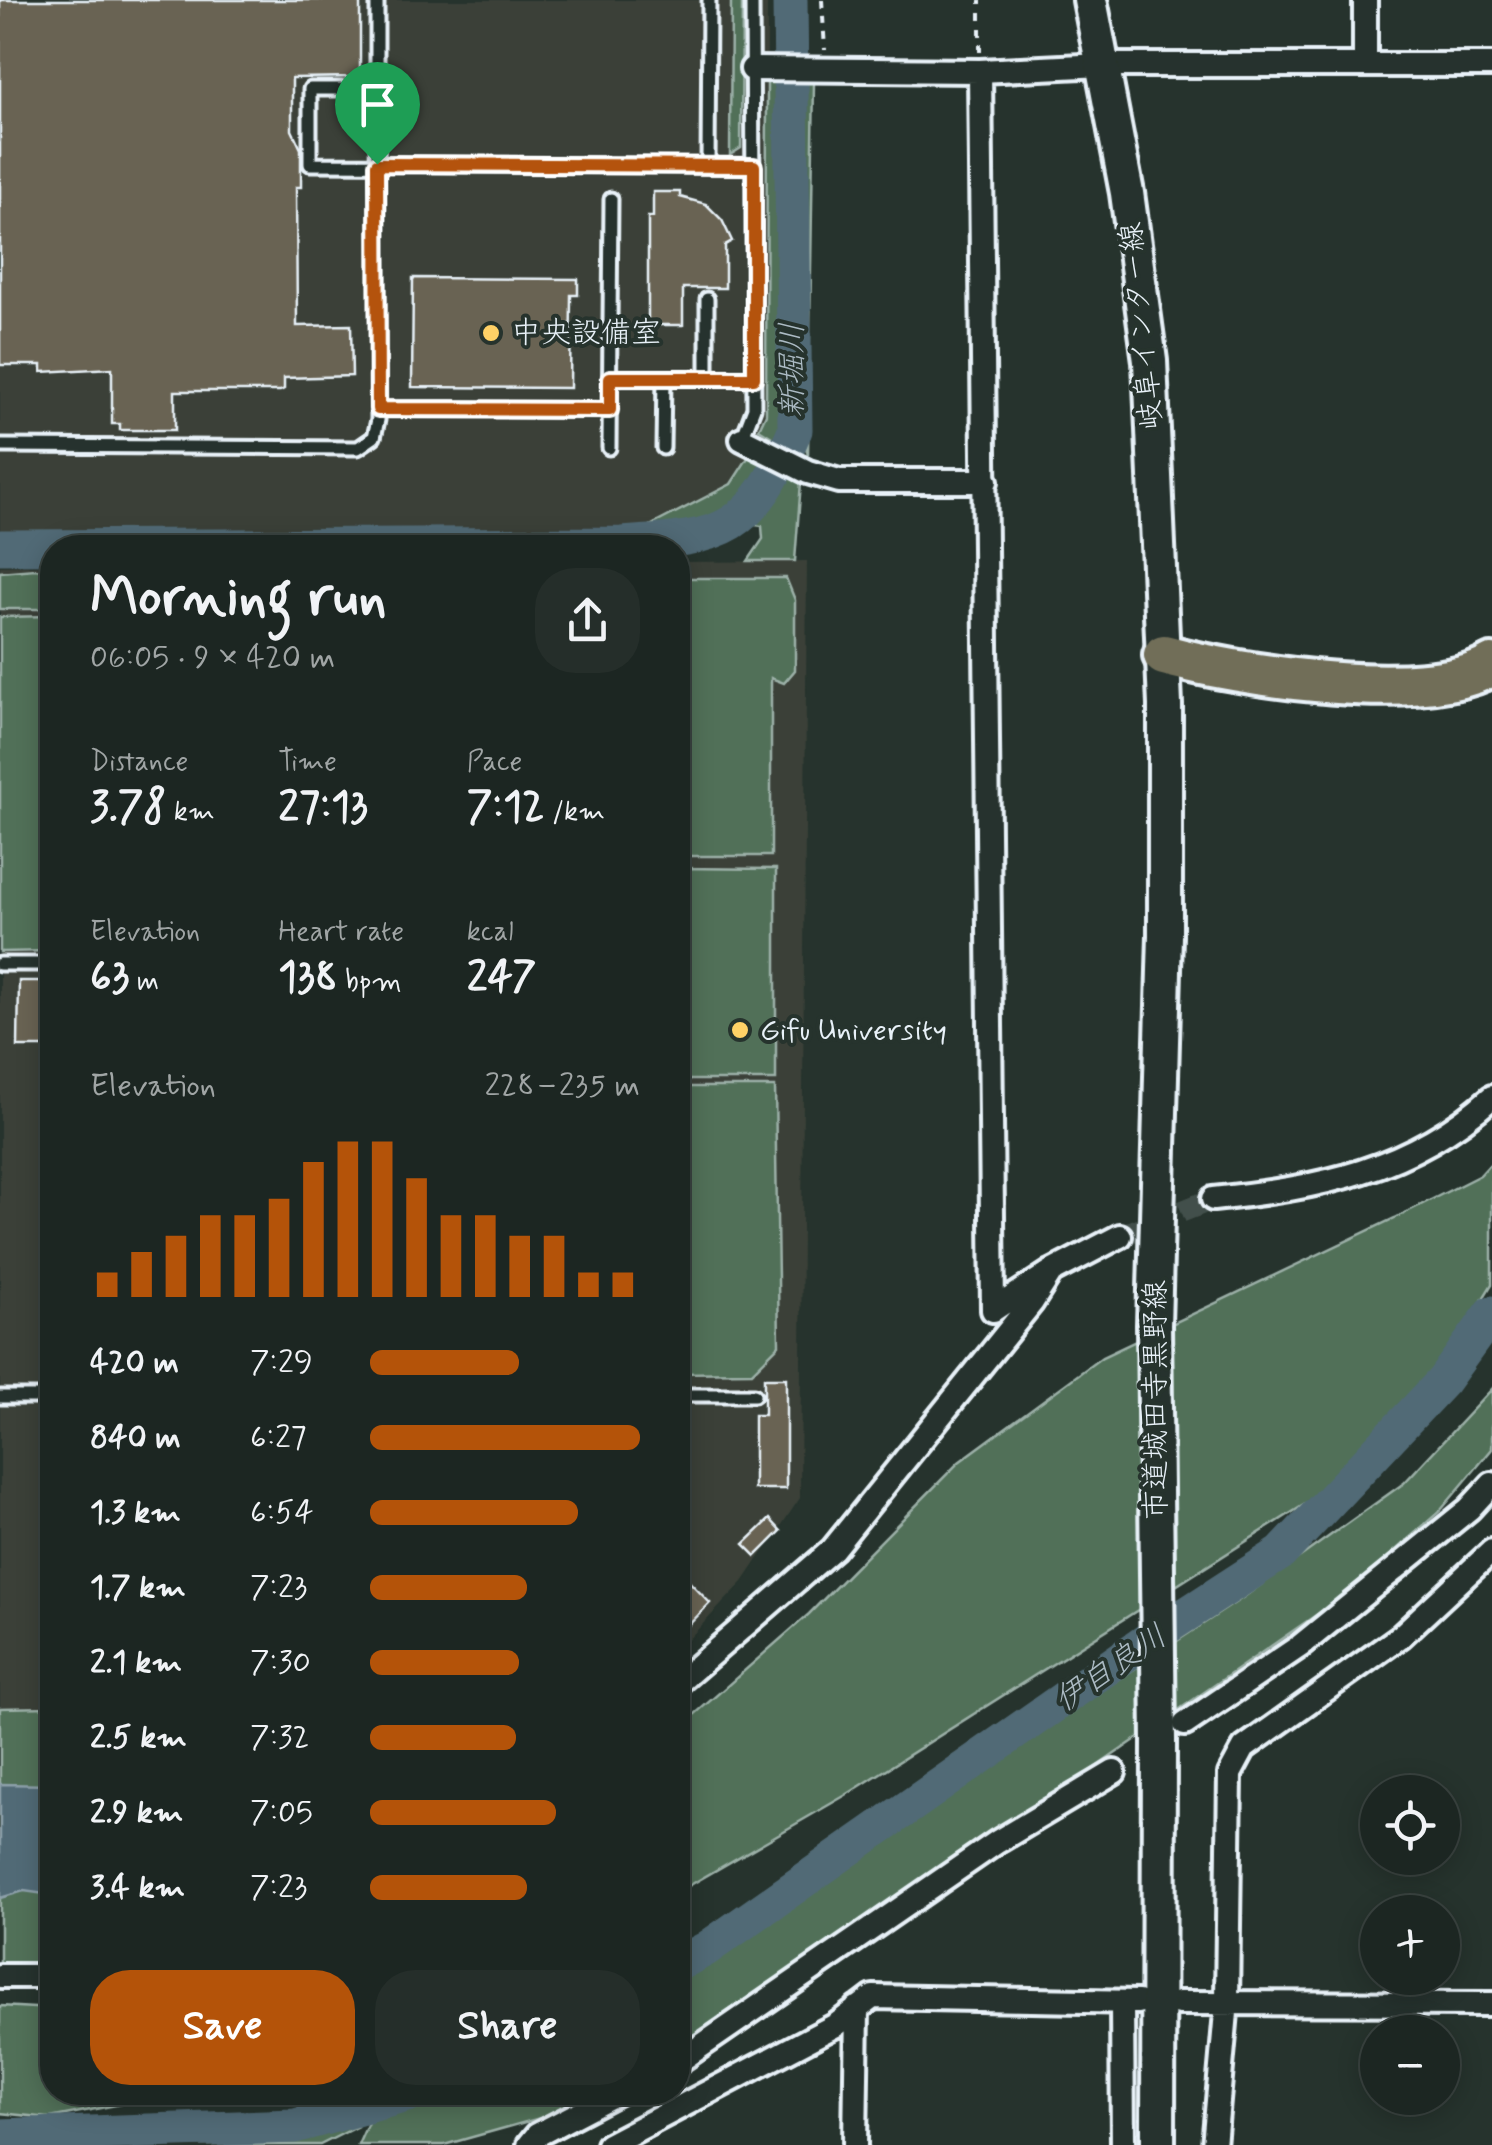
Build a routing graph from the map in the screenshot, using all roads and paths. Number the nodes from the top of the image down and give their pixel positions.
1 (378, 0) edge
2 (708, 0) edge
3 (752, 0) edge
4 (822, 0) edge
5 (980, 0) edge
6 (1090, 0) edge
7 (1365, 0) edge
8 (1365, 62) junction
9 (1103, 65) junction
10 (1492, 65) edge
11 (752, 69) junction
12 (821, 69) junction
13 (980, 72) junction
14 (377, 89) junction
15 (377, 164) junction
16 (708, 166) junction
17 (754, 166) junction
18 (610, 199) dead end
19 (706, 299) dead end
20 (610, 378) junction
21 (664, 378) junction
22 (706, 378) junction
23 (754, 378) junction
24 (378, 409) junction
25 (610, 410) junction
26 (742, 438) joint
27 (0, 446) edge
28 (609, 448) dead end
29 (663, 448) dead end
30 (986, 481) junction
31 (1492, 640) edge
32 (1164, 654) junction
33 (1492, 664) edge
34 (0, 964) edge
35 (40, 964) edge
36 (1492, 1097) edge
37 (1213, 1199) tunnel mouth
38 (1120, 1236) tunnel mouth
39 (1051, 1272) junction
40 (690, 1395) edge
41 (754, 1395) dead end
42 (0, 1397) edge
43 (40, 1397) edge
44 (1492, 1484) edge
45 (1492, 1551) edge
46 (690, 1673) edge
47 (1172, 1732) junction
48 (1114, 1772) dead end
49 (0, 1976) edge
50 (40, 1976) edge
51 (1227, 2001) junction
52 (1179, 2003) dead end
53 (1492, 2004) edge
54 (858, 2008) junction
55 (690, 2054) edge
56 (690, 2102) edge
57 (594, 2105) edge
58 (684, 2105) edge
59 (530, 2145) edge
60 (608, 2145) edge
61 (855, 2145) edge
62 (1123, 2145) edge
63 (1158, 2145) edge
64 (1214, 2145) edge

1 - 14 lane
2 - 16 lane
3 - 11 lane
4 - 12 path
5 - 13 path
6 - 9 street, 岐阜インター線
7 - 8 street
8 - 9 street
8 - 10 street
9 - 13 street
9 - 32 street, 岐阜インター線
11 - 12 street
11 - 17 lane
12 - 13 street
13 - 30 street
14 - 15 lane
14 - 15 lane
15 - 16 lane
15 - 24 lane
16 - 17 lane
17 - 23 lane
18 - 20 lane
19 - 22 lane
20 - 21 lane
20 - 25 lane
21 - 22 lane
21 - 29 lane
22 - 23 lane
23 - 26 lane
24 - 25 lane
24 - 27 lane
25 - 28 lane
26 - 30 street
30 - 39 street
31 - 32 highway
32 - 33 highway
32 - 47 street, 市道城田寺黒野線
34 - 35 lane
36 - 37 street
38 - 39 street
39 - 46 street
40 - 41 lane
42 - 43 lane
44 - 47 street
45 - 51 street
47 - 63 street, 市道城田寺黒野線
48 - 55 street
49 - 50 street
51 - 52 street
51 - 53 street
51 - 64 street
54 - 56 street
54 - 61 street
54 - 62 street
57 - 59 street
58 - 60 street

